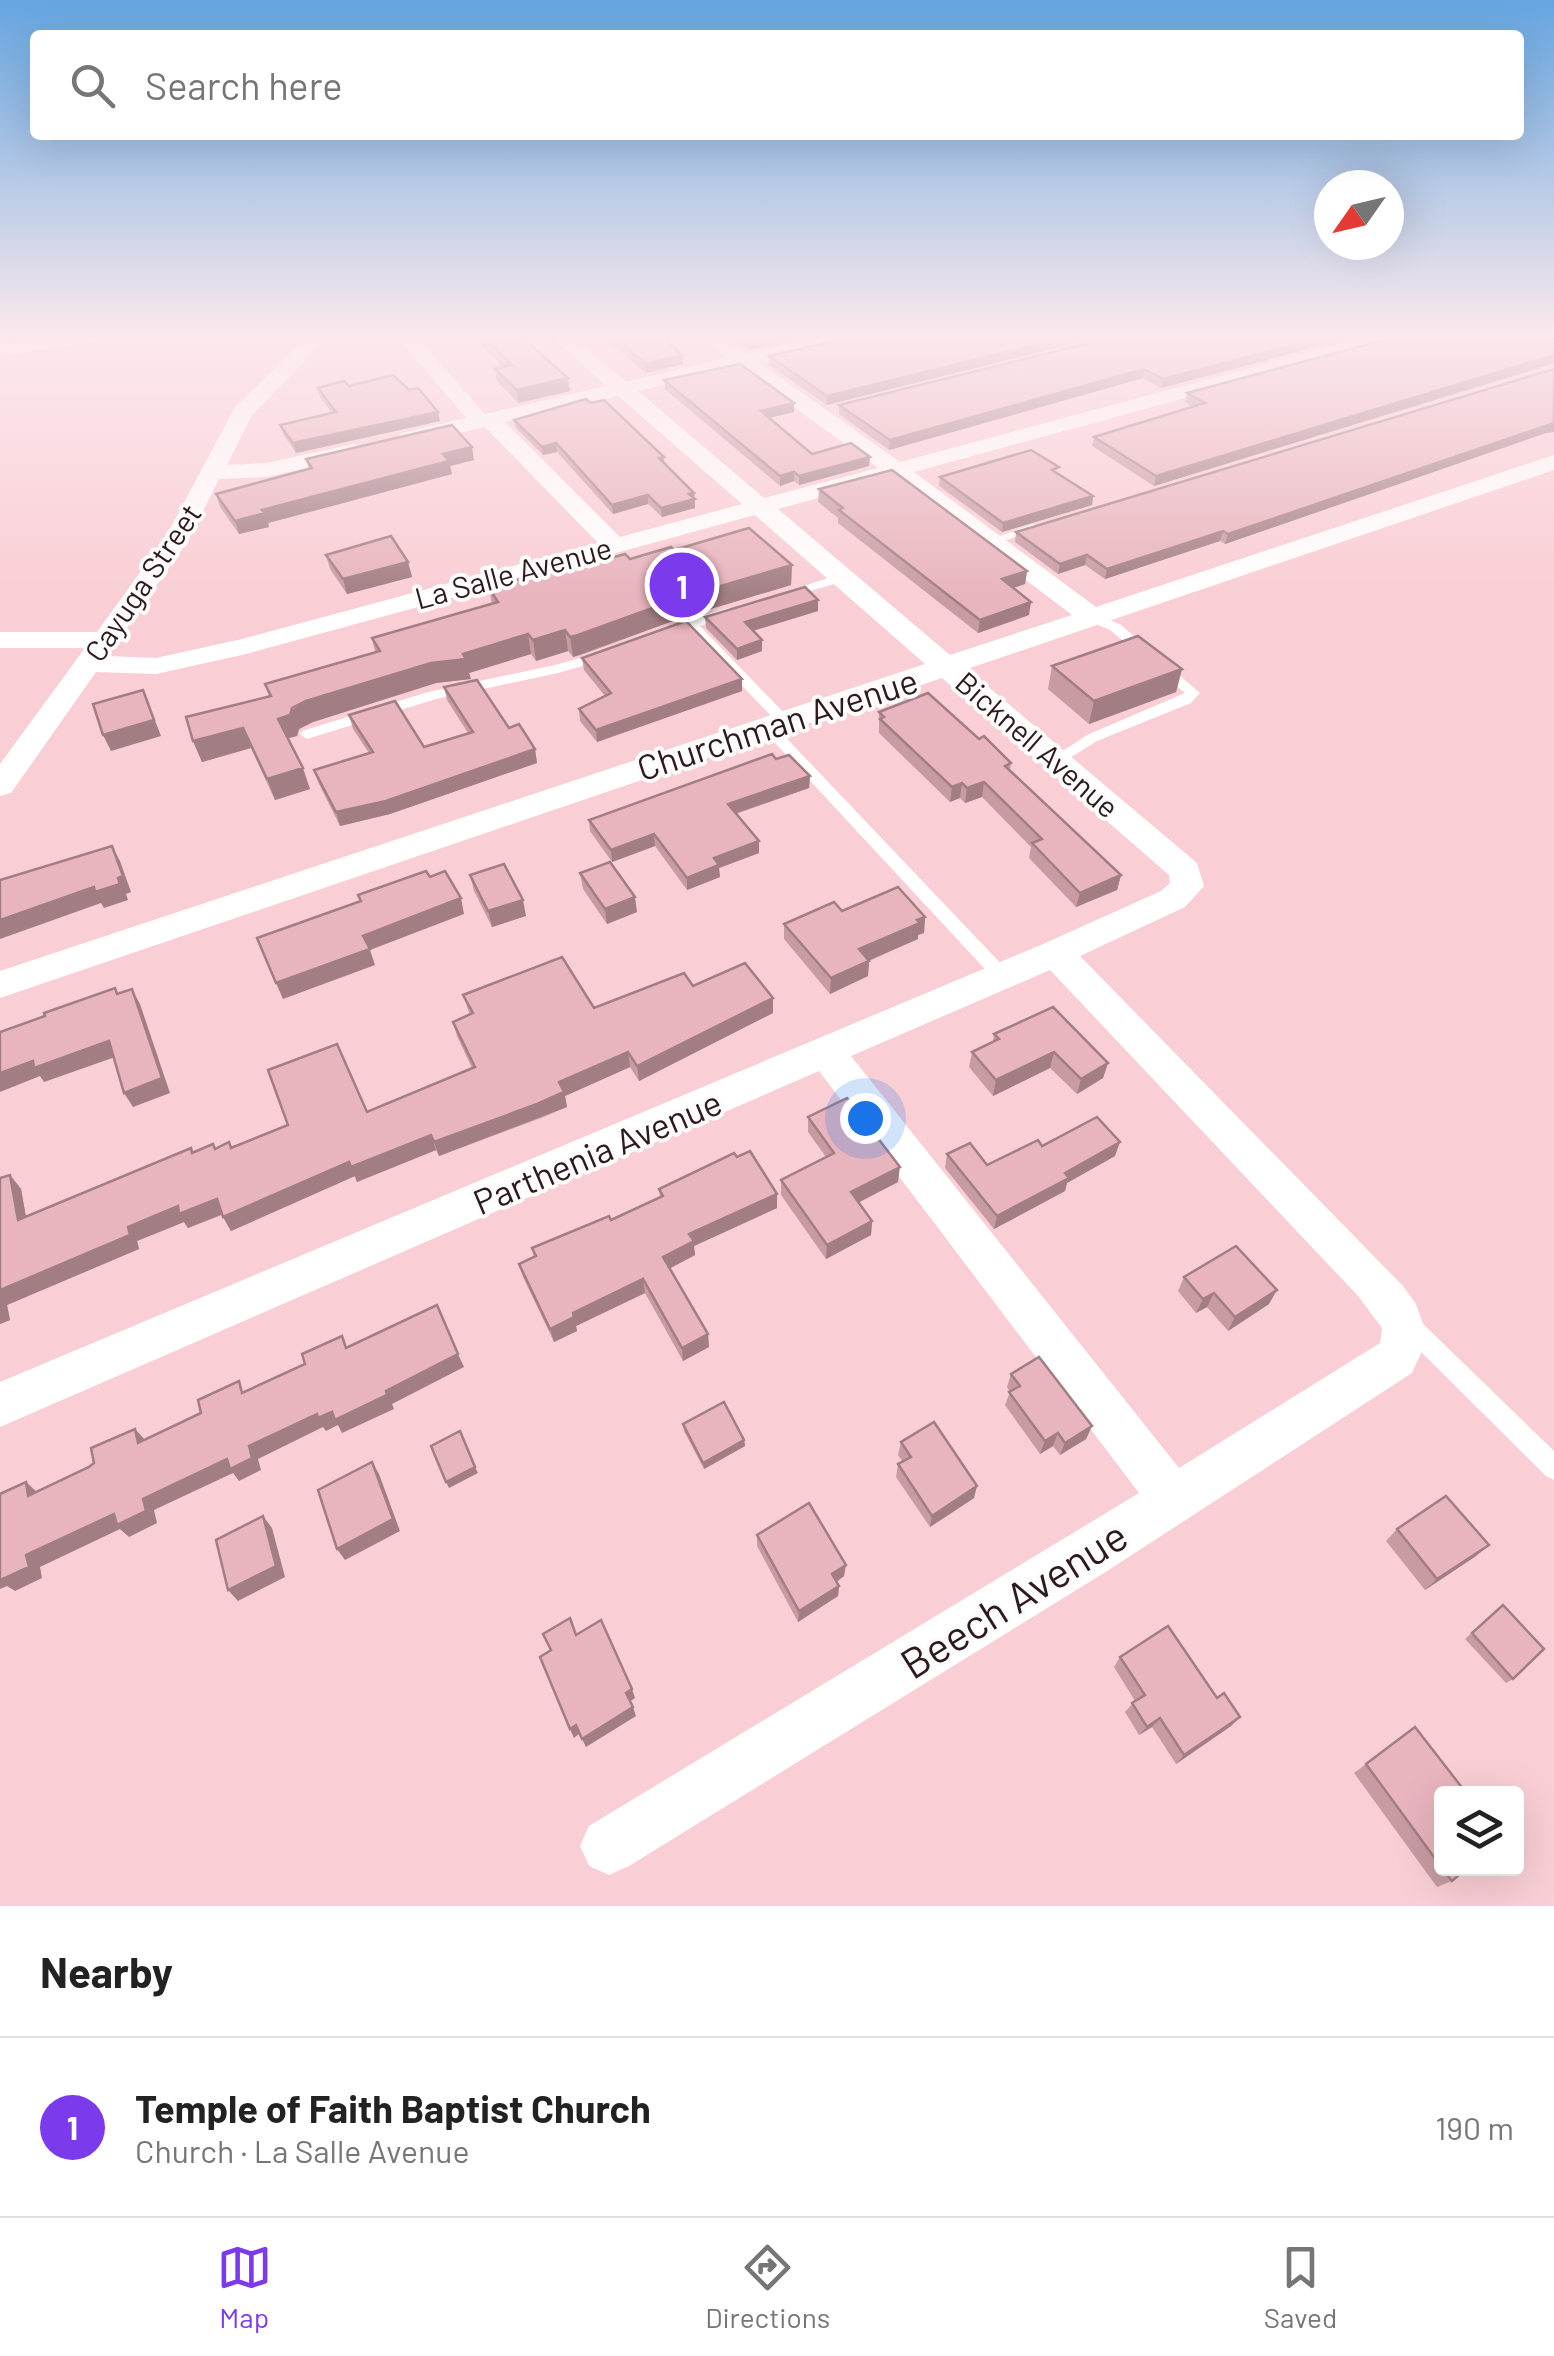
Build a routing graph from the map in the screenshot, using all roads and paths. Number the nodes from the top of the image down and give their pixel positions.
1 (237, 423) edge
2 (472, 423) edge
3 (488, 423) edge
4 (662, 423) edge
5 (840, 423) edge
6 (1076, 423) edge
7 (1554, 462) edge
8 (212, 472) junction
9 (899, 472) junction
10 (759, 507) junction
11 (1059, 520) edge
12 (989, 542) junction
13 (614, 545) junction
14 (843, 577) junction
15 (766, 600) edge
16 (748, 606) edge
17 (1092, 617) junction
18 (690, 624) junction
19 (654, 638) edge
20 (0, 640) edge
21 (620, 650) edge
22 (97, 652) junction
23 (948, 666) junction
24 (775, 723) junction
25 (307, 734) dead end
26 (1057, 760) junction
27 (0, 786) edge
28 (1188, 886) joint
29 (1055, 953) junction
30 (1002, 976) junction
31 (0, 985) edge
32 (826, 1052) junction
33 (1405, 1329) junction
34 (0, 1405) edge
35 (1554, 1468) edge
36 (1173, 1499) junction
37 (609, 1846) dead end

1 - 8 street, Cayuga Street
2 - 8 street
3 - 13 street
4 - 10 street, Bicknell Avenue
5 - 9 street
6 - 9 street, La Salle Avenue
7 - 17 street, Churchman Avenue
8 - 22 street, Cayuga Street
9 - 10 street, La Salle Avenue
9 - 12 street
10 - 13 street, La Salle Avenue
10 - 14 street, Bicknell Avenue
11 - 12 lane
12 - 17 street
13 - 22 street, La Salle Avenue
14 - 15 lane
14 - 23 street, Bicknell Avenue
16 - 18 lane
17 - 23 street, Churchman Avenue
17 - 26 lane
18 - 19 lane
18 - 24 lane
20 - 22 street, La Salle Avenue
21 - 25 lane
22 - 27 street, Cayuga Street
23 - 24 street, Churchman Avenue
23 - 26 street, Bicknell Avenue
24 - 30 lane
24 - 31 street, Churchman Avenue
26 - 28 street, Bicknell Avenue
28 - 29 street, Parthenia Avenue
29 - 30 street, Parthenia Avenue
29 - 33 street
30 - 32 street, Parthenia Avenue
32 - 34 street, Parthenia Avenue
32 - 36 street
33 - 35 lane
33 - 36 street, Beech Avenue
36 - 37 street, Beech Avenue

